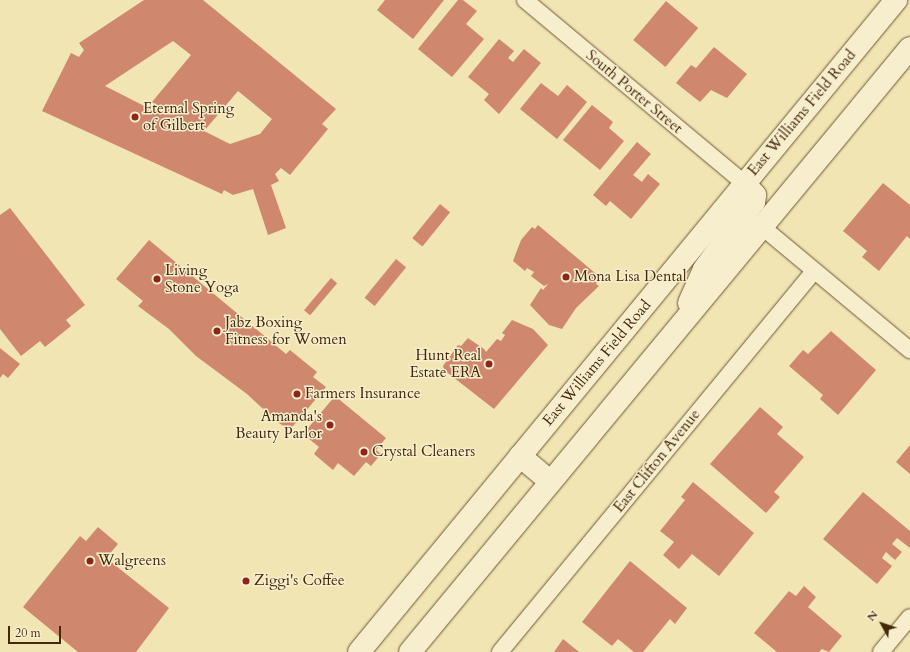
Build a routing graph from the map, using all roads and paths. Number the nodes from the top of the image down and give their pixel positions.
1 (525, 0) edge
2 (896, 0) edge
3 (910, 48) edge
4 (744, 183) junction
5 (762, 226) junction
6 (814, 271) junction
7 (678, 328) junction
8 (910, 350) edge
9 (520, 456) junction
10 (550, 481) junction
11 (910, 617) edge
12 (359, 652) edge
13 (410, 652) edge
14 (500, 652) edge
15 (881, 652) edge

1 - 4 street, South Porter Street
2 - 4 main road, East Williams Field Road
3 - 5 main road
4 - 7 main road
4 - 9 main road, East Williams Field Road
5 - 6 street
5 - 7 main road
6 - 8 street
6 - 14 street, East Clifton Avenue
7 - 10 main road
9 - 10 main road
9 - 12 main road, East Williams Field Road
10 - 13 main road
11 - 15 street

